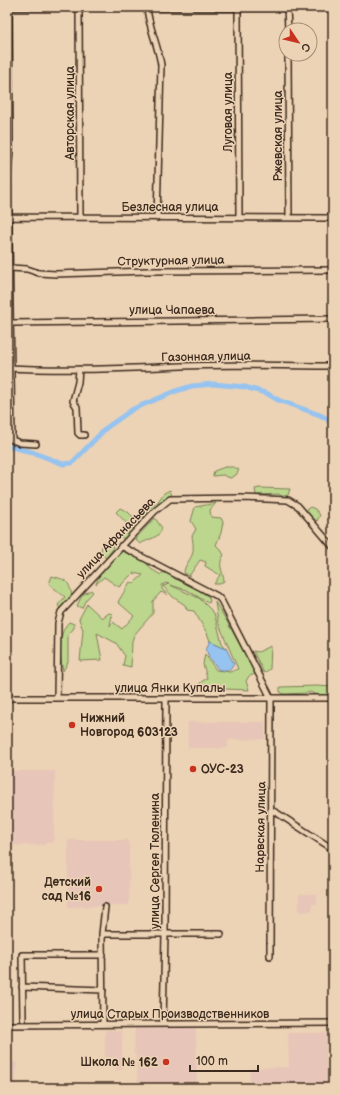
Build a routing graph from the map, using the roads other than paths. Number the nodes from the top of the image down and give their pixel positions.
1 (8, 7) edge
2 (222, 7) edge
3 (238, 7) edge
4 (288, 7) edge
5 (79, 8) edge
6 (148, 8) edge
7 (333, 8) edge
8 (288, 22) edge
9 (288, 62) edge
10 (8, 217) edge
11 (80, 217) junction
12 (239, 217) junction
13 (157, 218) junction
14 (289, 218) junction
15 (333, 218) edge
16 (10, 268) junction
17 (333, 270) edge
18 (333, 319) edge
19 (11, 323) junction
20 (333, 366) edge
21 (8, 368) edge
22 (79, 369) junction
23 (84, 435) dead end
24 (36, 444) dead end
25 (121, 546) junction
26 (333, 547) edge
27 (7, 698) edge
28 (57, 698) junction
29 (166, 698) junction
30 (271, 698) junction
31 (333, 698) edge
32 (271, 810) junction
33 (333, 849) edge
34 (104, 907) dead end
35 (102, 934) junction
36 (165, 934) junction
37 (221, 934) dead end
38 (102, 955) junction
39 (270, 956) dead end
40 (22, 987) junction
41 (102, 990) junction
42 (23, 1019) dead end
43 (163, 1023) junction
44 (333, 1023) edge
45 (103, 1024) junction
46 (7, 1025) edge

1 - 5 street
1 - 10 street
2 - 3 street
2 - 6 street
3 - 4 street
3 - 12 street, Луговая улица
4 - 7 street
4 - 8 street
5 - 6 street
5 - 11 street, Авторская улица
6 - 13 street
9 - 14 street, Ржевская улица
10 - 11 street, Безлесная улица
10 - 16 street
11 - 13 street, Безлесная улица
12 - 13 street, Безлесная улица
12 - 14 street, Безлесная улица
14 - 15 street, Безлесная улица
16 - 17 street, Структурная улица
16 - 19 street
18 - 19 street, улица Чапаева
19 - 21 street
20 - 22 street, Газонная улица
21 - 22 street, Газонная улица
21 - 24 street
22 - 23 street
25 - 26 street, улица Афанасьева
25 - 28 street, улица Афанасьева
25 - 30 street
27 - 28 street, улица Янки Купалы
28 - 29 street, улица Янки Купалы
29 - 30 street, улица Янки Купалы
29 - 36 street, улица Сергея Тюленина
30 - 31 street, улица Янки Купалы
30 - 32 street, Нарвская улица
32 - 33 street
32 - 39 street, Нарвская улица
34 - 35 street
35 - 36 street
35 - 38 street
36 - 37 street
36 - 43 street, улица Сергея Тюленина
38 - 40 street
38 - 41 street
40 - 41 street
40 - 42 street
41 - 45 street
43 - 44 street, улица Старых Производственников
43 - 45 street, улица Старых Производственников
45 - 46 street, улица Старых Производственников

